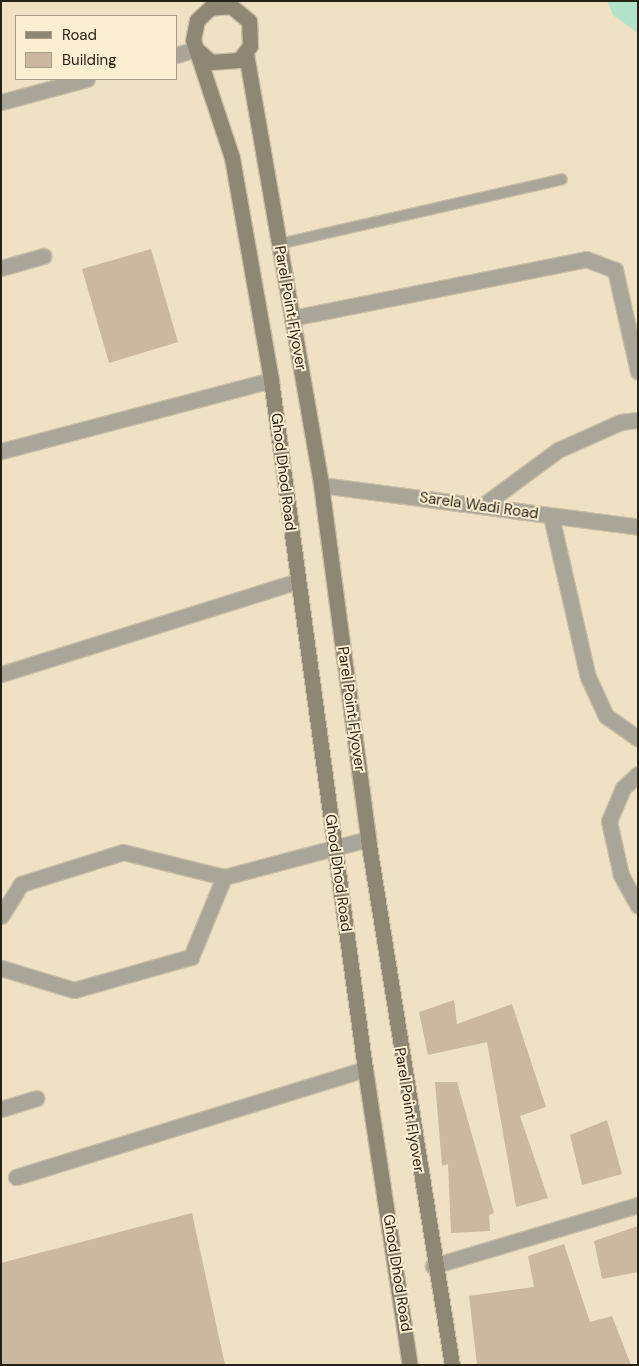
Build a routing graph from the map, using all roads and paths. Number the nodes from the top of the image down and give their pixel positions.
1 (238, 5) edge
2 (203, 6) edge
3 (196, 50) junction
4 (178, 54) edge
5 (246, 54) junction
6 (83, 80) edge
7 (1, 102) edge
8 (562, 179) dead end
9 (279, 244) junction
10 (43, 256) dead end
11 (1, 268) edge
12 (292, 318) junction
13 (638, 371) edge
14 (271, 380) junction
15 (638, 420) edge
16 (1, 451) edge
17 (321, 485) junction
18 (482, 506) junction
19 (551, 516) junction
20 (638, 527) edge
21 (297, 582) junction
22 (1, 674) edge
23 (638, 738) edge
24 (638, 774) edge
25 (368, 839) junction
26 (334, 846) junction
27 (224, 876) junction
28 (638, 906) edge
29 (1, 916) edge
30 (1, 968) edge
31 (365, 1069) junction
32 (36, 1098) dead end
33 (1, 1109) edge
34 (16, 1177) dead end
35 (638, 1205) edge
36 (433, 1266) junction
37 (410, 1365) edge
38 (452, 1365) edge

1 - 2 main road
1 - 5 main road
2 - 3 main road
3 - 4 street
3 - 5 main road
3 - 14 main road, Ghod Dhod Road
5 - 9 main road, Parel Point Flyover
6 - 7 street
8 - 9 lane
9 - 12 main road, Parel Point Flyover
10 - 11 street
12 - 13 street
12 - 17 main road, Parel Point Flyover
14 - 16 street
14 - 21 main road, Ghod Dhod Road
15 - 18 street
17 - 18 street, Sarela Wadi Road
17 - 25 main road, Parel Point Flyover
18 - 19 street, Sarela Wadi Road
19 - 20 street, Sarela Wadi Road
19 - 23 street
21 - 22 street
21 - 26 main road, Ghod Dhod Road
24 - 28 street
25 - 26 street
25 - 36 main road, Parel Point Flyover
26 - 27 street
26 - 31 main road, Ghod Dhod Road
27 - 29 street
27 - 30 street
31 - 34 street
31 - 37 main road, Ghod Dhod Road
32 - 33 street
35 - 36 street
36 - 38 main road, Parel Point Flyover

